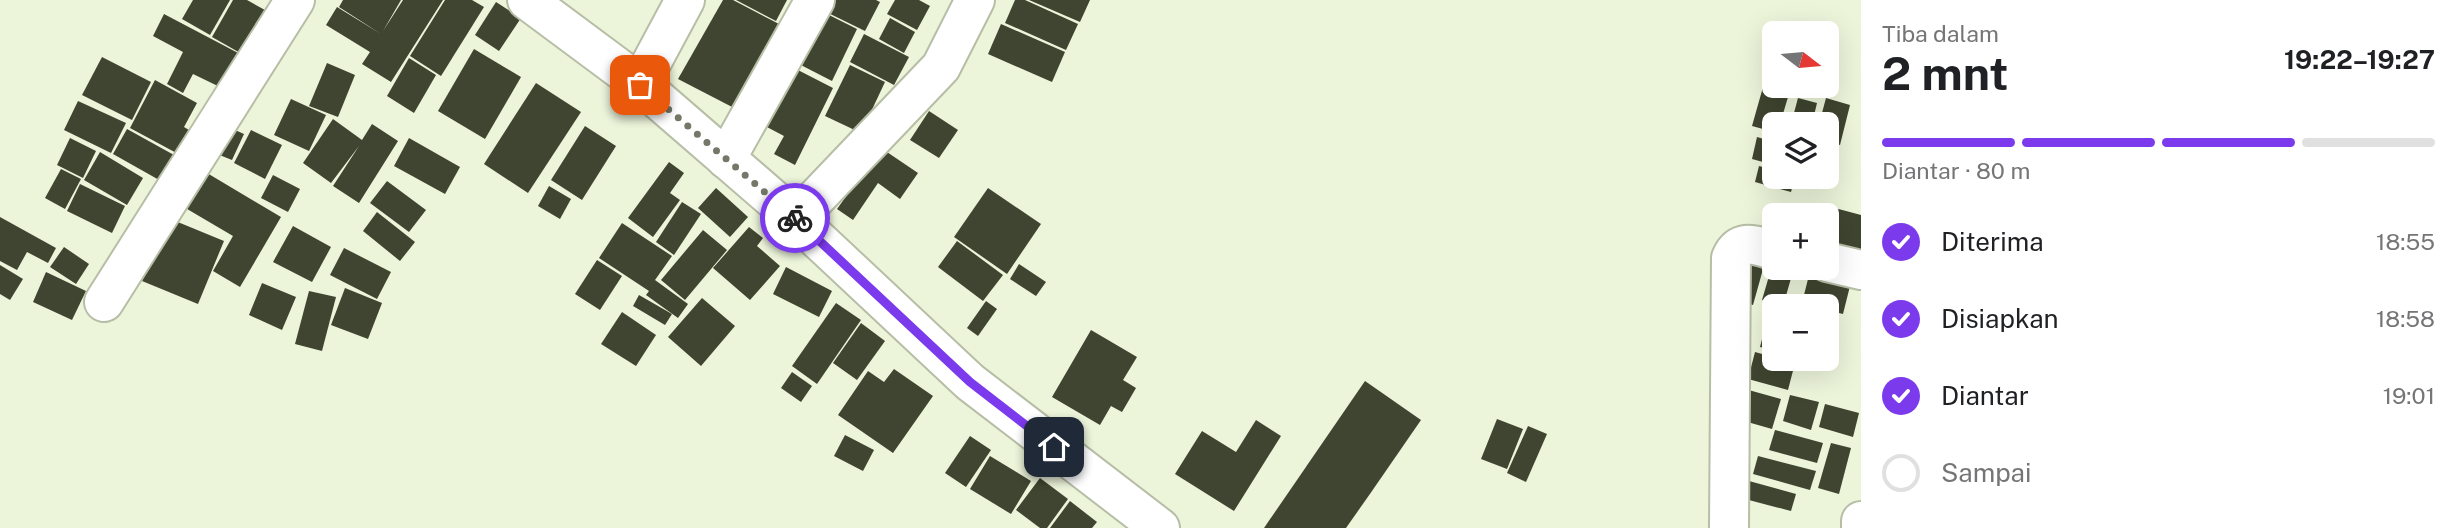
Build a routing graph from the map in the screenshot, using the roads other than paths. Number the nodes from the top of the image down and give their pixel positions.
1 (295, 0) edge
2 (527, 0) edge
3 (685, 0) edge
4 (815, 0) edge
5 (975, 0) edge
6 (640, 85) junction
7 (726, 159) junction
8 (796, 219) junction
9 (1762, 247) edge
10 (1839, 265) edge
11 (1861, 270) edge
12 (104, 302) dead end
13 (1861, 521) edge
14 (1160, 528) edge
15 (1729, 528) edge
16 (1861, 528) edge

1 - 12 street
2 - 6 street
3 - 6 street
4 - 7 street
5 - 8 street
6 - 7 street
7 - 8 street
8 - 14 street
9 - 15 street
10 - 11 street
13 - 16 street

